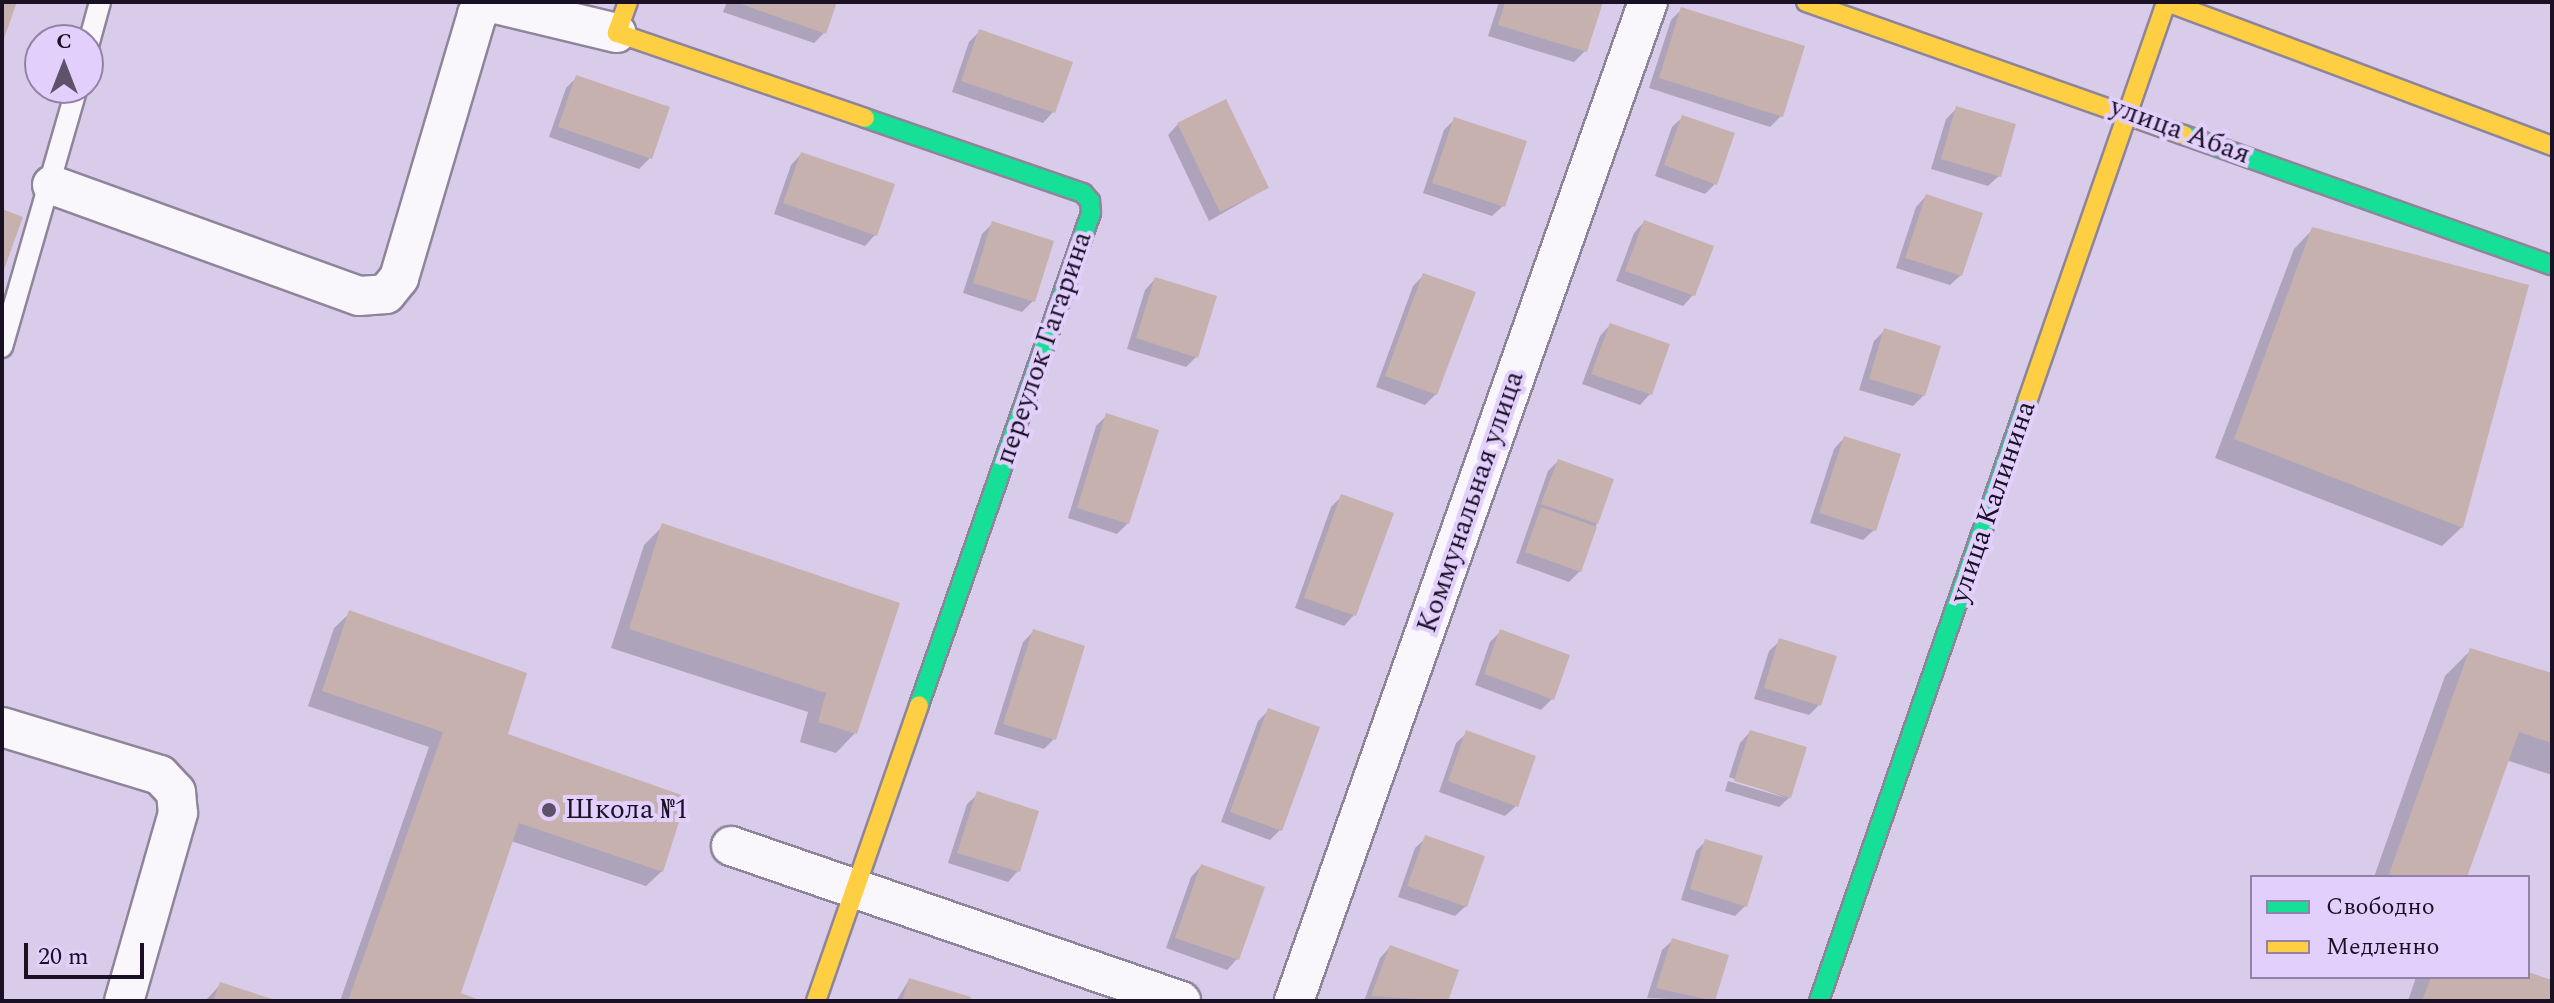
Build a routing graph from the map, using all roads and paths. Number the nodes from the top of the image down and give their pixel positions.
1 (100, 2) edge
2 (1648, 2) edge
3 (1806, 2) edge
4 (2167, 2) edge
5 (622, 18) edge
6 (94, 24) edge
7 (73, 104) edge
8 (2129, 112) junction
9 (2552, 146) edge
10 (52, 185) junction
11 (2552, 265) edge
12 (2, 347) edge
13 (2, 727) edge
14 (731, 846) dead end
15 (852, 890) junction
16 (124, 1001) edge
17 (816, 1001) edge
18 (1181, 1001) edge
19 (1294, 1001) edge
20 (1819, 1001) edge

1 - 6 lane
2 - 19 street, Коммунальная улица
3 - 8 street, улица Абая
4 - 8 street, улица Калинина
4 - 9 street
5 - 10 street
5 - 15 street, переулок Гагарина
7 - 10 lane
8 - 11 street, улица Абая
8 - 20 street, улица Калинина
10 - 12 lane
13 - 16 street
14 - 15 street
15 - 17 street, переулок Гагарина
15 - 18 street

